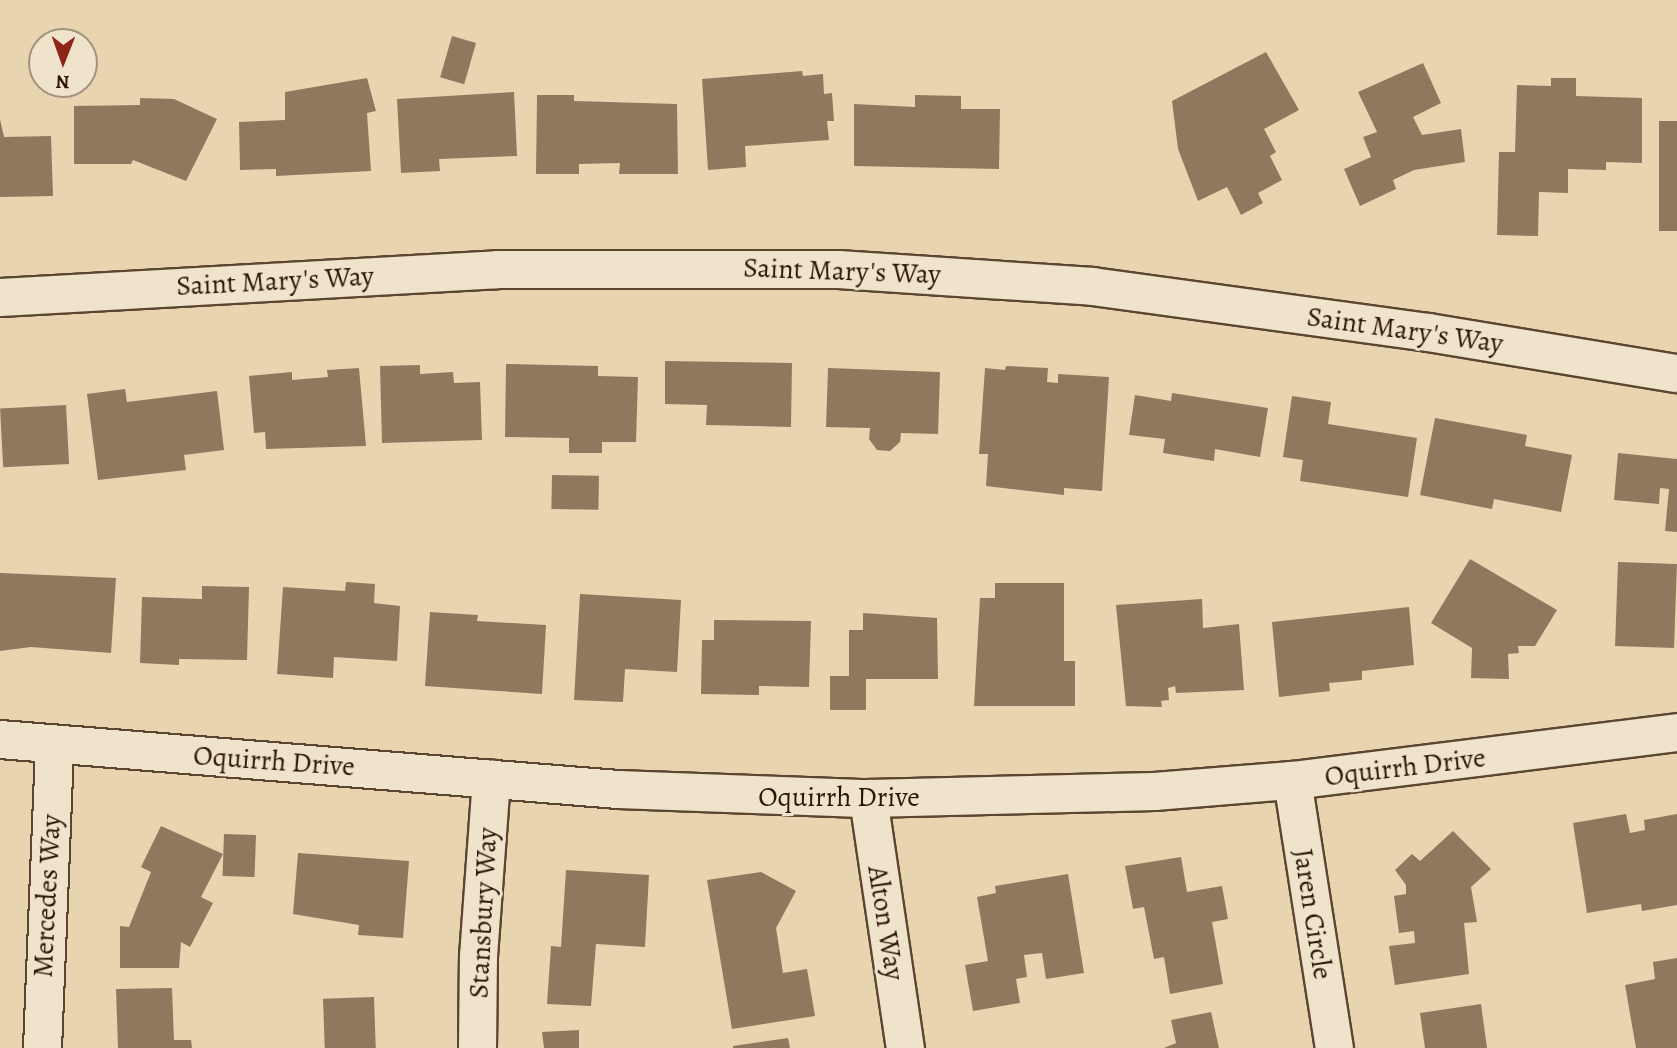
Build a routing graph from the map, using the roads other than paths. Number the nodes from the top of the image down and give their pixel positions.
1 (0, 297) edge
2 (1677, 373) edge
3 (1677, 732) edge
4 (0, 739) edge
5 (54, 744) junction
6 (491, 778) junction
7 (1292, 780) junction
8 (867, 798) junction
9 (42, 1048) edge
10 (477, 1048) edge
11 (905, 1048) edge
12 (1334, 1048) edge

1 - 2 street, Saint Mary's Way
3 - 7 street, Oquirrh Drive
4 - 5 street, Oquirrh Drive
5 - 6 street, Oquirrh Drive
5 - 9 street, Mercedes Way
6 - 8 street, Oquirrh Drive
6 - 10 street, Stansbury Way
7 - 8 street, Oquirrh Drive
7 - 12 street, Jaren Circle
8 - 11 street, Alton Way

